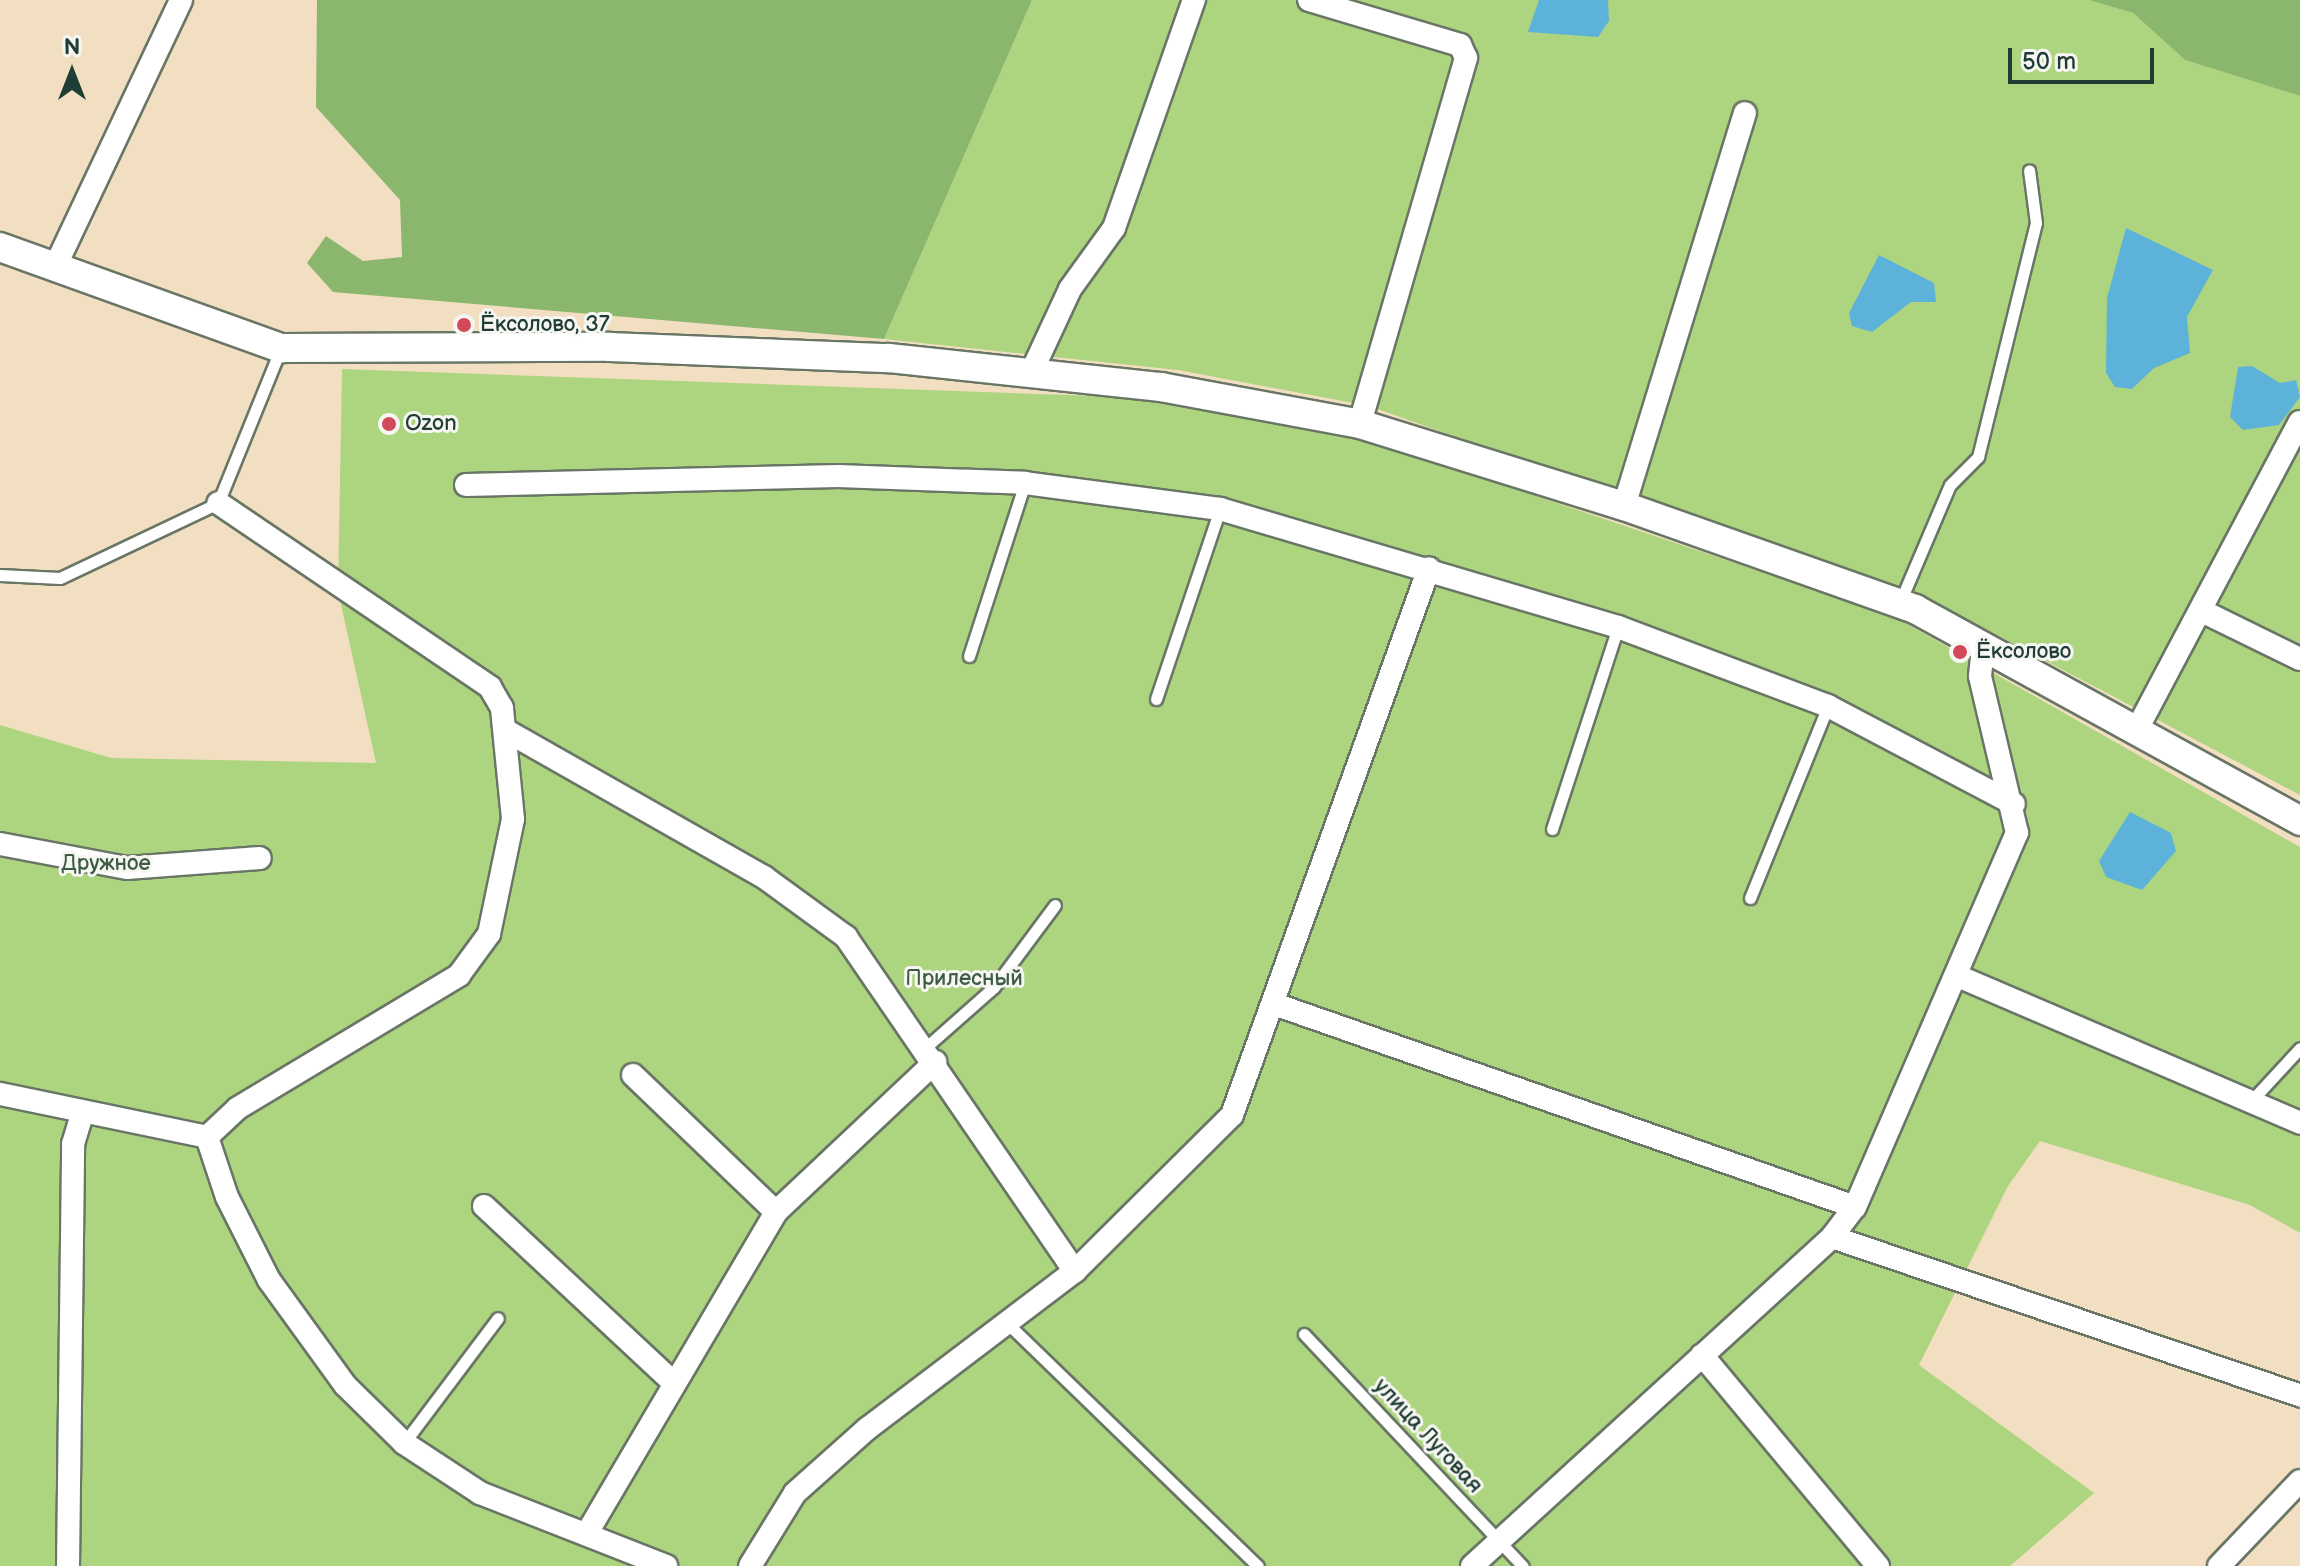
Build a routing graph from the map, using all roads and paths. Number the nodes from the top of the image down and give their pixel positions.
1 (181, 0) edge
2 (1194, 0) edge
3 (1309, 0) edge
4 (1745, 113) dead end
5 (2029, 170) dead end
6 (0, 247) edge
7 (54, 269) junction
8 (281, 348) junction
9 (1032, 371) junction
10 (1360, 424) junction
11 (2297, 435) edge
12 (1025, 483) junction
13 (466, 485) dead end
14 (218, 503) junction
15 (1624, 506) junction
16 (1220, 509) junction
17 (1429, 568) junction
18 (0, 575) edge
19 (1900, 603) junction
20 (2204, 612) junction
21 (1618, 627) junction
22 (1983, 645) junction
23 (969, 656) dead end
24 (2300, 659) edge
25 (1156, 699) dead end
26 (1828, 706) junction
27 (505, 730) junction
28 (2135, 733) junction
29 (2014, 804) junction
30 (2300, 821) edge
31 (1552, 829) dead end
32 (0, 844) edge
33 (260, 858) dead end
34 (1750, 898) dead end
35 (1055, 905) dead end
36 (1960, 977) junction
37 (1277, 1005) junction
38 (2300, 1048) edge
39 (930, 1055) junction
40 (633, 1075) dead end
41 (0, 1094) edge
42 (2253, 1099) junction
43 (83, 1111) junction
44 (2300, 1123) edge
45 (207, 1137) junction
46 (484, 1206) dead end
47 (1855, 1207) junction
48 (776, 1212) junction
49 (1832, 1237) junction
50 (1075, 1271) junction
51 (498, 1318) dead end
52 (1008, 1324) junction
53 (1304, 1334) dead end
54 (1702, 1355) junction
55 (674, 1383) junction
56 (2300, 1395) edge
57 (404, 1443) junction
58 (2300, 1481) edge
59 (587, 1533) junction
60 (1498, 1539) junction
61 (68, 1566) edge
62 (666, 1566) edge
63 (750, 1566) edge
64 (1258, 1566) edge
65 (1472, 1566) edge
66 (1523, 1566) edge
67 (1878, 1566) edge
68 (2219, 1566) edge

1 - 7 street
2 - 9 street
3 - 10 street
4 - 15 street
5 - 19 lane
6 - 7 street
7 - 8 street
8 - 9 street
8 - 14 lane
9 - 10 street
10 - 15 street
11 - 20 street
12 - 13 street
12 - 16 street
12 - 23 lane
14 - 18 lane
14 - 27 street
15 - 19 street
16 - 17 street
16 - 25 lane
17 - 21 street
17 - 37 street
19 - 22 street
20 - 24 street
20 - 28 street
21 - 26 street
21 - 31 lane
22 - 28 street
22 - 29 street
26 - 29 street
26 - 34 lane
27 - 39 street
27 - 45 street
28 - 30 street
29 - 36 street
32 - 33 street
35 - 39 lane
36 - 42 street
36 - 47 street
37 - 47 street
37 - 50 street
38 - 42 lane
39 - 48 street
39 - 50 street
40 - 48 street
41 - 43 street
42 - 44 street
43 - 45 street
43 - 61 street
45 - 57 street
46 - 55 street
47 - 49 street
48 - 55 street
49 - 54 street
49 - 56 street
50 - 52 street
51 - 57 lane
52 - 63 street
52 - 64 lane
53 - 60 lane, улица Луговая
54 - 60 street
54 - 67 street
55 - 59 street
57 - 59 street
58 - 68 street
59 - 62 street
60 - 65 street
60 - 66 lane, улица Луговая

